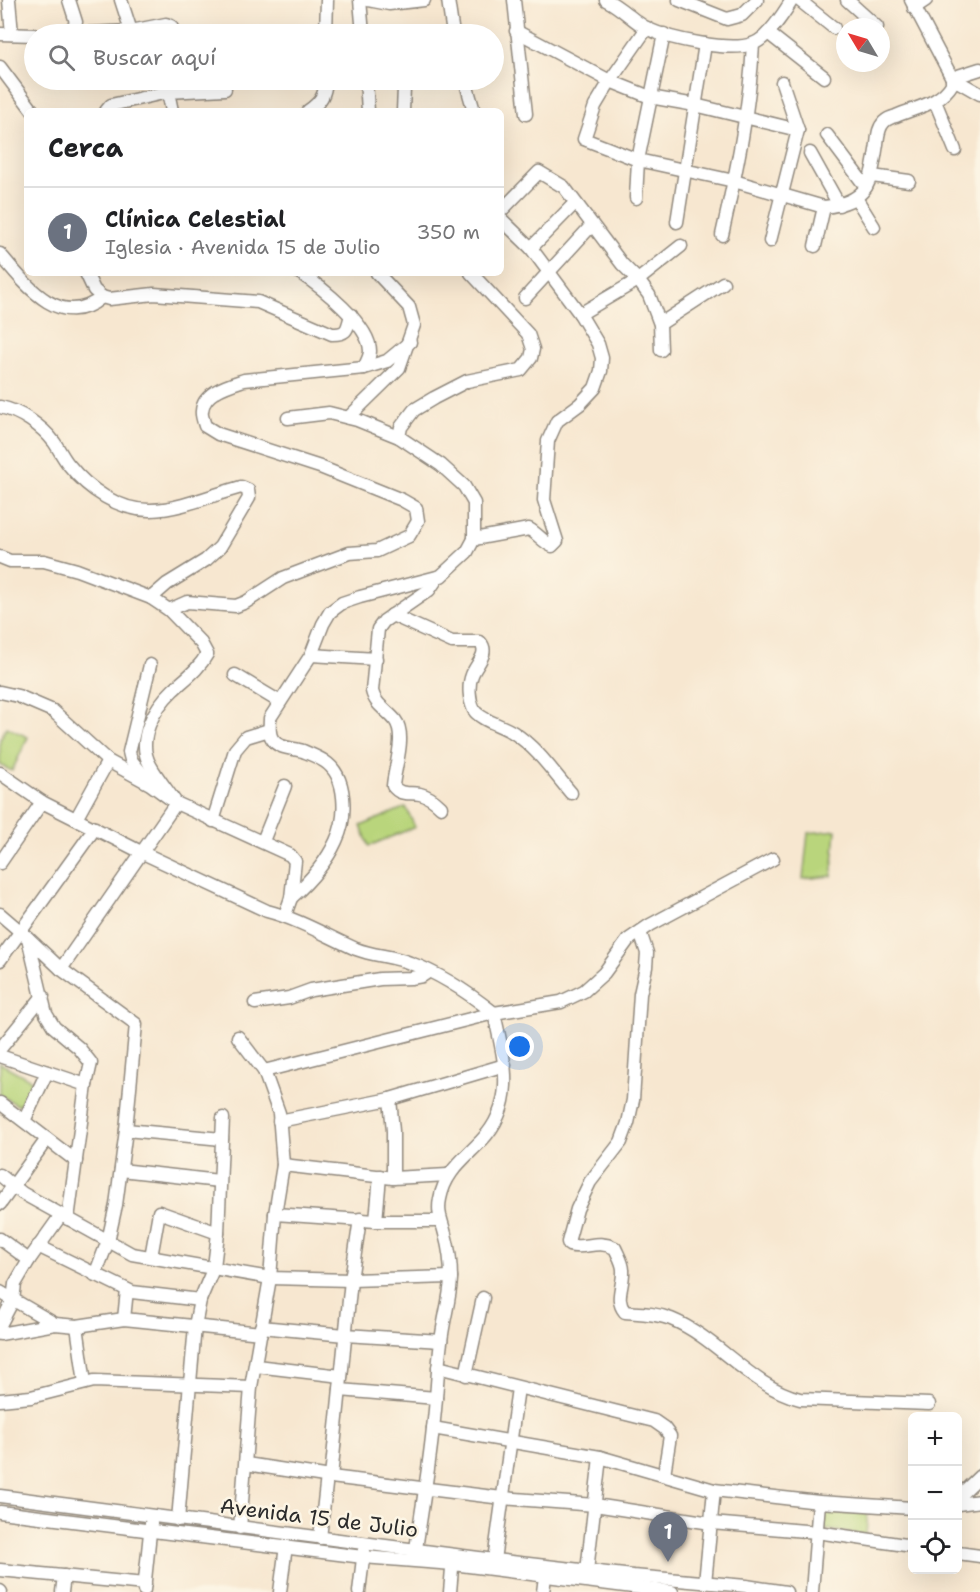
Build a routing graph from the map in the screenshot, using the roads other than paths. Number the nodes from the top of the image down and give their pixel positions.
1 (9, 0) edge
2 (69, 0) edge
3 (121, 0) edge
4 (327, 0) edge
5 (360, 0) edge
6 (368, 0) edge
7 (424, 0) edge
8 (447, 0) edge
9 (514, 0) edge
10 (606, 0) edge
11 (679, 0) edge
12 (757, 0) edge
13 (792, 0) edge
14 (799, 0) edge
15 (847, 0) edge
16 (926, 0) edge
17 (912, 4) edge
18 (867, 18) edge
19 (75, 24) edge
20 (129, 24) edge
21 (326, 24) edge
22 (362, 24) edge
23 (451, 24) edge
24 (646, 28) junction
25 (834, 28) dead end
26 (516, 31) junction
27 (768, 33) junction
28 (6, 34) edge
29 (664, 34) junction
30 (24, 35) edge
31 (705, 44) junction
32 (753, 44) junction
33 (0, 67) edge
34 (980, 69) edge
35 (824, 77) dead end
36 (951, 78) junction
37 (610, 81) junction
38 (782, 82) dead end
39 (206, 90) edge
40 (325, 90) edge
41 (367, 90) edge
42 (404, 90) edge
43 (468, 90) edge
44 (168, 92) junction
45 (980, 94) edge
46 (650, 97) junction
47 (935, 101) junction
48 (696, 105) junction
49 (31, 108) edge
50 (108, 108) edge
51 (171, 108) edge
52 (312, 108) edge
53 (368, 108) edge
54 (403, 108) edge
55 (473, 108) edge
56 (526, 114) dead end
57 (744, 116) junction
58 (798, 130) junction
59 (827, 135) dead end
60 (955, 150) dead end
61 (810, 153) dead end
62 (638, 160) junction
63 (685, 171) junction
64 (734, 181) junction
65 (909, 181) dead end
66 (869, 182) junction
67 (783, 194) junction
68 (636, 198) dead end
69 (856, 198) junction
70 (574, 204) junction
71 (839, 206) junction
72 (824, 207) junction
73 (504, 208) edge
74 (504, 222) edge
75 (677, 222) dead end
76 (592, 225) junction
77 (874, 227) dead end
78 (722, 235) dead end
79 (770, 241) dead end
80 (681, 246) dead end
81 (815, 246) dead end
82 (531, 248) junction
83 (2, 262) edge
84 (549, 272) junction
85 (87, 276) edge
86 (304, 276) edge
87 (380, 276) edge
88 (474, 276) edge
89 (638, 280) junction
90 (723, 282) dead end
91 (102, 297) junction
92 (525, 298) dead end
93 (580, 314) junction
94 (351, 315) junction
95 (660, 324) junction
96 (410, 342) junction
97 (661, 350) dead end
98 (364, 368) junction
99 (0, 407) edge
100 (348, 417) junction
101 (288, 418) dead end
102 (399, 438) junction
103 (474, 539) junction
104 (0, 557) edge
105 (438, 577) junction
106 (151, 598) junction
107 (169, 610) junction
108 (392, 615) junction
109 (311, 655) junction
110 (375, 659) junction
111 (150, 665) dead end
112 (235, 675) dead end
113 (0, 692) edge
114 (280, 702) junction
115 (269, 730) junction
116 (108, 761) junction
117 (0, 773) edge
118 (150, 784) junction
119 (285, 786) dead end
120 (571, 793) dead end
121 (42, 802) junction
122 (176, 803) junction
123 (441, 807) dead end
124 (76, 819) junction
125 (213, 821) junction
126 (95, 828) junction
127 (263, 841) junction
128 (143, 853) junction
129 (773, 859) dead end
130 (0, 863) edge
131 (291, 898) junction
132 (0, 914) edge
133 (285, 915) junction
134 (640, 932) junction
135 (24, 934) junction
136 (0, 960) edge
137 (61, 969) junction
138 (428, 972) junction
139 (43, 996) junction
140 (255, 1003) dead end
141 (494, 1013) junction
142 (238, 1038) dead end
143 (0, 1048) edge
144 (0, 1056) edge
145 (505, 1065) junction
146 (264, 1071) junction
147 (47, 1072) junction
148 (86, 1085) junction
149 (390, 1099) junction
150 (0, 1103) edge
151 (223, 1118) dead end
152 (24, 1121) junction
153 (279, 1121) junction
154 (126, 1130) junction
155 (47, 1139) junction
156 (222, 1139) junction
157 (76, 1161) junction
158 (283, 1165) junction
159 (120, 1170) junction
160 (0, 1175) edge
161 (448, 1175) junction
162 (386, 1177) junction
163 (219, 1181) junction
164 (14, 1186) junction
165 (0, 1204) edge
166 (275, 1214) junction
167 (64, 1217) junction
168 (360, 1219) junction
169 (376, 1221) junction
170 (440, 1221) junction
171 (218, 1233) junction
172 (0, 1239) edge
173 (108, 1241) junction
174 (38, 1246) junction
175 (152, 1257) junction
176 (28, 1260) junction
177 (214, 1267) junction
178 (95, 1275) junction
179 (451, 1277) junction
180 (270, 1278) junction
181 (351, 1280) junction
182 (127, 1290) junction
183 (0, 1292) edge
184 (483, 1298) dead end
185 (13, 1300) junction
186 (200, 1300) junction
187 (124, 1319) junction
188 (55, 1324) junction
189 (0, 1325) edge
190 (77, 1326) junction
191 (195, 1326) junction
192 (261, 1330) junction
193 (0, 1334) edge
194 (345, 1335) junction
195 (441, 1341) junction
196 (256, 1366) junction
197 (438, 1368) junction
198 (466, 1375) junction
199 (341, 1376) junction
200 (85, 1383) junction
201 (189, 1383) junction
202 (251, 1387) junction
203 (518, 1388) junction
204 (340, 1389) junction
205 (436, 1398) junction
206 (0, 1400) edge
207 (929, 1404) dead end
208 (433, 1428) junction
209 (511, 1443) junction
210 (600, 1457) junction
211 (246, 1464) junction
212 (664, 1474) junction
213 (980, 1476) edge
214 (329, 1477) junction
215 (425, 1488) junction
216 (714, 1490) junction
217 (962, 1492) edge
218 (0, 1496) edge
219 (502, 1498) junction
220 (980, 1501) edge
221 (819, 1502) junction
222 (962, 1503) edge
223 (595, 1505) junction
224 (908, 1508) edge
225 (0, 1512) edge
226 (151, 1516) junction
227 (178, 1520) junction
228 (711, 1523) junction
229 (240, 1528) junction
230 (150, 1530) junction
231 (817, 1532) junction
232 (320, 1538) junction
233 (364, 1543) junction
234 (908, 1545) edge
235 (286, 1546) junction
236 (416, 1549) junction
237 (962, 1554) edge
238 (980, 1556) edge
239 (363, 1557) junction
240 (453, 1559) junction
241 (494, 1560) junction
242 (0, 1570) edge
243 (587, 1570) junction
244 (546, 1571) junction
245 (64, 1576) junction
246 (705, 1582) junction
247 (631, 1585) edge
248 (145, 1588) edge
249 (745, 1589) edge
250 (62, 1592) edge
251 (280, 1592) edge
252 (359, 1592) edge
253 (450, 1592) edge
254 (543, 1592) edge
255 (672, 1592) edge
256 (786, 1592) edge
257 (812, 1592) edge

1 - 28 street
2 - 19 street
3 - 20 street
4 - 21 street
5 - 22 street
6 - 7 street
8 - 23 street
9 - 26 street
10 - 24 street
11 - 12 street
13 - 27 street
14 - 25 street
15 - 18 street
16 - 17 street
17 - 36 street
24 - 29 street
24 - 37 street
26 - 37 street
26 - 56 street
27 - 32 street
27 - 35 street
28 - 30 street
29 - 31 street
29 - 46 street
31 - 32 street
31 - 48 street
32 - 57 street
33 - 49 street
34 - 36 street
36 - 45 street
36 - 47 street
37 - 46 street
37 - 62 street
38 - 58 street
39 - 44 street
40 - 52 street
41 - 53 street
42 - 54 street
43 - 55 street
44 - 50 street
44 - 51 street
46 - 48 street
46 - 62 street
47 - 60 street
47 - 66 street
48 - 57 street
48 - 63 street
57 - 58 street
57 - 64 street
58 - 67 street
59 - 66 street
61 - 71 street
62 - 63 street
62 - 68 street
63 - 64 street
63 - 75 street
64 - 67 street
64 - 78 street
65 - 66 street
66 - 69 street
67 - 72 street
67 - 79 street
69 - 71 street
69 - 77 street
70 - 73 street
70 - 76 street
70 - 82 street
71 - 72 street
72 - 81 street
74 - 82 street
76 - 84 street
76 - 89 street
80 - 89 street
82 - 84 street
83 - 91 street
84 - 92 street
84 - 93 street
85 - 91 street
86 - 94 street
87 - 96 street
88 - 102 street
89 - 93 street
89 - 95 street
90 - 95 street
91 - 94 street
93 - 103 street
94 - 98 street
95 - 97 street
96 - 98 street
96 - 100 street
98 - 107 street
99 - 106 street
100 - 101 street
100 - 102 street
102 - 103 street
103 - 105 street
104 - 106 street
105 - 108 street
105 - 109 street
106 - 107 street
107 - 122 street
108 - 110 street
108 - 120 street
109 - 110 street
109 - 114 street
110 - 123 street
111 - 118 street
112 - 114 street
113 - 116 street
114 - 115 street
115 - 125 street
115 - 131 street
116 - 118 street
116 - 124 street
117 - 121 street
118 - 122 street
119 - 127 street
121 - 124 street
121 - 130 street
122 - 125 street
122 - 128 street
124 - 126 street
125 - 127 street
126 - 128 street
126 - 135 street
127 - 131 street
128 - 133 street
128 - 137 street
129 - 134 street
131 - 133 street
132 - 135 street
133 - 138 street
134 - 141 street
134 - 207 street
135 - 136 street
135 - 137 street
135 - 139 street
137 - 154 street
138 - 140 street
138 - 141 street
139 - 143 street
139 - 148 street
141 - 145 street
141 - 146 street
142 - 146 street
144 - 147 street
145 - 149 street
145 - 161 street
146 - 153 street
147 - 148 street
147 - 152 street
148 - 157 street
149 - 153 street
149 - 162 street
150 - 152 street
151 - 156 street
152 - 155 street
153 - 158 street
154 - 156 street
154 - 159 street
155 - 157 street
155 - 164 street
156 - 163 street
157 - 167 street
158 - 162 street
158 - 166 street
159 - 163 street
159 - 173 street
160 - 164 street
161 - 162 street
161 - 170 street
162 - 169 street
163 - 171 street
164 - 165 street
164 - 167 street
166 - 168 street
166 - 180 street
167 - 173 street
167 - 174 street
168 - 169 street
168 - 181 street
169 - 170 street
170 - 179 street
171 - 175 street
171 - 177 street
172 - 176 street
173 - 175 street
173 - 178 street
174 - 176 street
174 - 178 street
175 - 177 street
176 - 185 street
177 - 180 street
177 - 186 street
178 - 182 street
179 - 181 street
179 - 195 street
180 - 181 street
180 - 192 street
181 - 194 street
182 - 186 street
182 - 187 street
183 - 185 street
184 - 198 street
185 - 188 street
185 - 189 street
186 - 191 street
187 - 190 street
187 - 191 street
188 - 190 street
188 - 193 street
190 - 200 street
191 - 192 street
191 - 201 street
192 - 194 street
192 - 196 street
194 - 195 street
194 - 199 street
195 - 197 street
196 - 199 street
196 - 202 street
197 - 198 street
197 - 205 street
198 - 203 street
199 - 204 street
200 - 201 street
200 - 206 street
201 - 202 street
201 - 227 street
202 - 211 street
203 - 209 street
203 - 212 street
204 - 205 street
204 - 214 street
205 - 208 street
208 - 209 street
208 - 215 street
209 - 210 street
209 - 219 street
210 - 212 street
210 - 223 street
211 - 214 street
211 - 229 street
212 - 216 street
213 - 217 street
214 - 215 street
214 - 232 street
215 - 219 street
215 - 236 street
216 - 221 street
216 - 228 street
218 - 226 street, Avenida 15 de Julio
219 - 223 street
219 - 241 street
220 - 222 street
221 - 224 street
221 - 231 street
223 - 228 street
223 - 243 street
225 - 230 street, Avenida 15 de Julio
226 - 227 street, Avenida 15 de Julio
226 - 230 street
227 - 229 street, Avenida 15 de Julio
228 - 231 street
228 - 246 street
229 - 232 street, Avenida 15 de Julio
230 - 235 street, Avenida 15 de Julio
230 - 248 street
231 - 234 street
231 - 257 street
232 - 233 street, Avenida 15 de Julio
233 - 236 street, Avenida 15 de Julio
233 - 239 street
235 - 239 street, Avenida 15 de Julio
235 - 251 street
236 - 240 street, Avenida 15 de Julio
237 - 238 street
239 - 240 street, Avenida 15 de Julio
239 - 252 street
240 - 241 street, Avenida 15 de Julio
240 - 244 street, Avenida 15 de Julio
240 - 253 street
241 - 244 street, Avenida 15 de Julio
242 - 245 street
243 - 244 street, Avenida 15 de Julio
243 - 247 street, Avenida 15 de Julio
244 - 247 street, Avenida 15 de Julio
244 - 254 street
245 - 248 street
245 - 250 street
246 - 247 street, Avenida 15 de Julio
246 - 249 street, Avenida 15 de Julio
247 - 255 street, Avenida 15 de Julio
249 - 256 street, Avenida 15 de Julio

